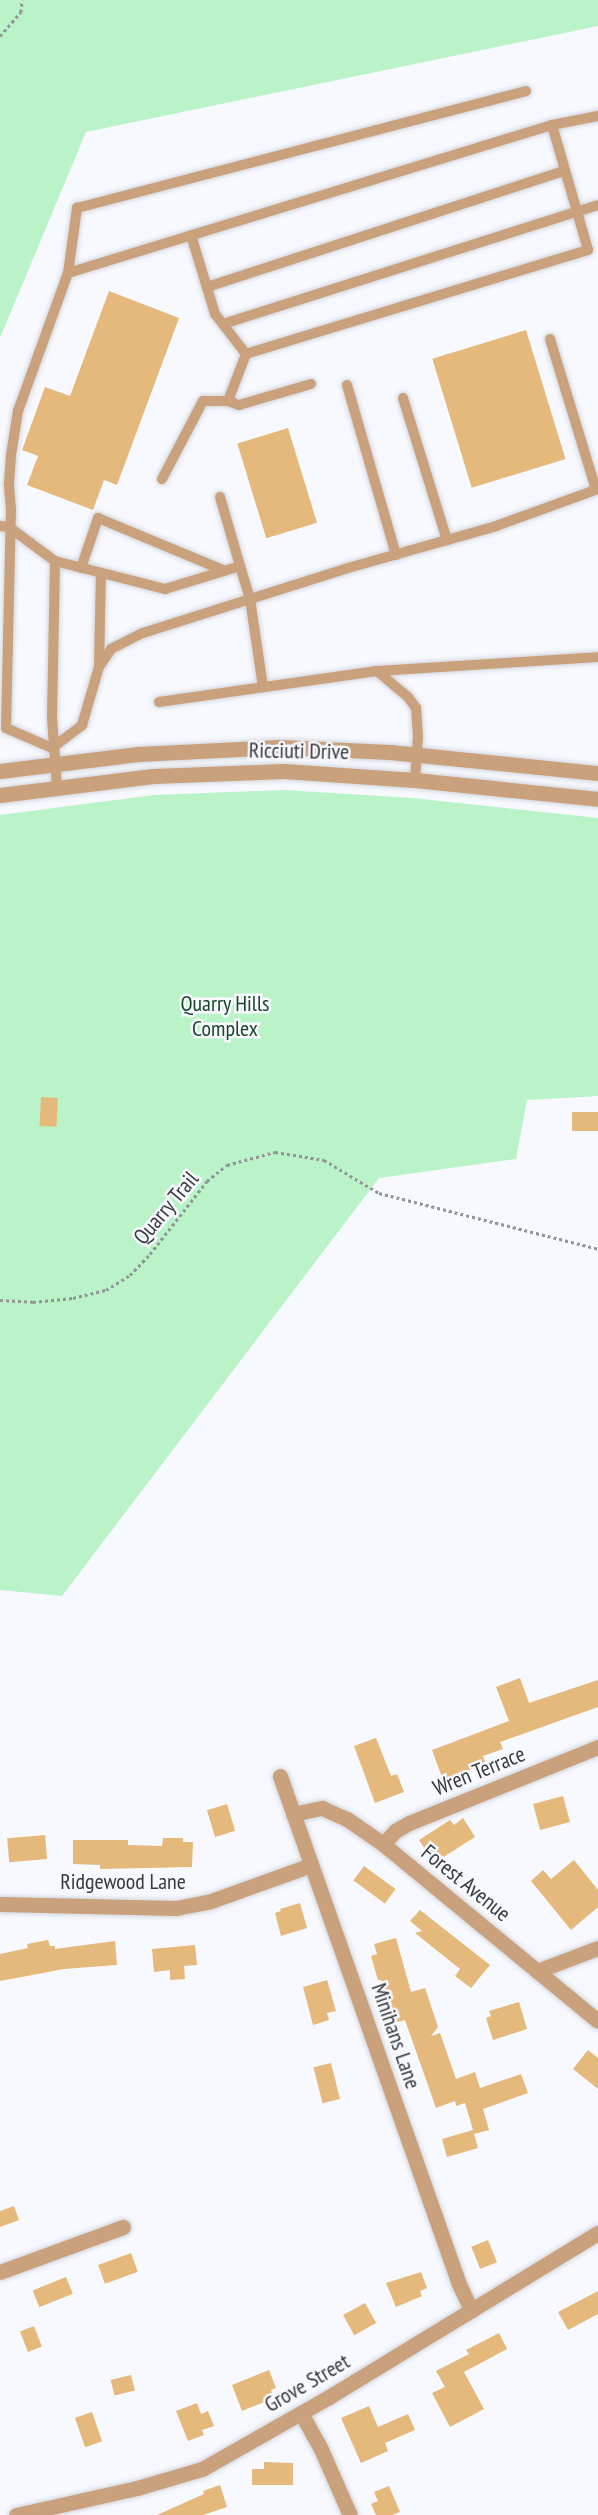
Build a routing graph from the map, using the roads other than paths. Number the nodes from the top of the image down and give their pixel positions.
1 (526, 91) dead end
2 (598, 116) edge
3 (552, 125) junction
4 (565, 171) junction
5 (598, 205) edge
6 (576, 211) junction
7 (191, 235) junction
8 (68, 273) junction
9 (207, 287) junction
10 (223, 324) junction
11 (550, 339) dead end
12 (246, 354) junction
13 (311, 384) dead end
14 (347, 385) dead end
15 (403, 398) dead end
16 (228, 401) junction
17 (162, 479) dead end
18 (597, 489) edge
19 (220, 497) dead end
20 (4, 526) edge
21 (447, 540) junction
22 (396, 555) junction
23 (55, 561) junction
24 (240, 566) junction
25 (81, 567) junction
26 (223, 570) junction
27 (101, 573) junction
28 (250, 599) junction
29 (598, 657) edge
30 (99, 667) junction
31 (377, 671) junction
32 (263, 687) junction
33 (159, 702) dead end
34 (417, 754) junction
35 (53, 755) junction
36 (0, 771) edge
37 (598, 773) edge
38 (415, 780) junction
39 (57, 787) junction
40 (0, 795) edge
41 (598, 799) edge
42 (598, 1747) edge
43 (280, 1776) dead end
44 (294, 1814) junction
45 (383, 1844) junction
46 (311, 1865) junction
47 (0, 1904) edge
48 (598, 1948) edge
49 (537, 1971) junction
50 (598, 2021) edge
51 (123, 2227) dead end
52 (598, 2233) edge
53 (0, 2272) edge
54 (471, 2310) junction
55 (302, 2413) junction
56 (16, 2515) edge
57 (350, 2515) edge

1 - 8 lane
2 - 3 lane
3 - 4 lane
3 - 7 lane
4 - 6 lane
4 - 9 lane
5 - 6 lane
6 - 10 lane
6 - 12 lane
7 - 8 lane
7 - 9 lane
8 - 20 lane
9 - 10 lane
10 - 12 lane
11 - 18 lane
12 - 16 lane
13 - 16 lane
14 - 22 lane
15 - 21 lane
16 - 17 lane
18 - 21 lane
19 - 24 lane
20 - 23 lane
20 - 35 lane
21 - 22 lane
22 - 28 lane
23 - 25 lane
23 - 35 lane
24 - 26 lane
24 - 28 lane
25 - 26 lane
25 - 27 lane
26 - 27 lane
27 - 30 lane
28 - 30 lane
28 - 32 lane
29 - 31 lane
30 - 35 lane
31 - 32 lane
31 - 34 lane
32 - 33 lane
34 - 35 street, Ricciuti Drive
34 - 37 street, Ricciuti Drive
34 - 38 lane
35 - 36 street, Ricciuti Drive
35 - 39 lane
38 - 39 street, Ricciuti Drive
38 - 41 street, Ricciuti Drive
39 - 40 street, Ricciuti Drive
42 - 45 street, Wren Terrace
43 - 44 street, Minihans Lane
44 - 45 street, Forest Avenue
44 - 46 street, Minihans Lane
45 - 49 street, Forest Avenue
46 - 47 street, Ridgewood Lane
46 - 54 street, Minihans Lane
48 - 49 street
49 - 50 street, Forest Avenue
51 - 53 street
52 - 54 street, Grove Street
54 - 55 street, Grove Street
55 - 56 street, Grove Street
55 - 57 street

